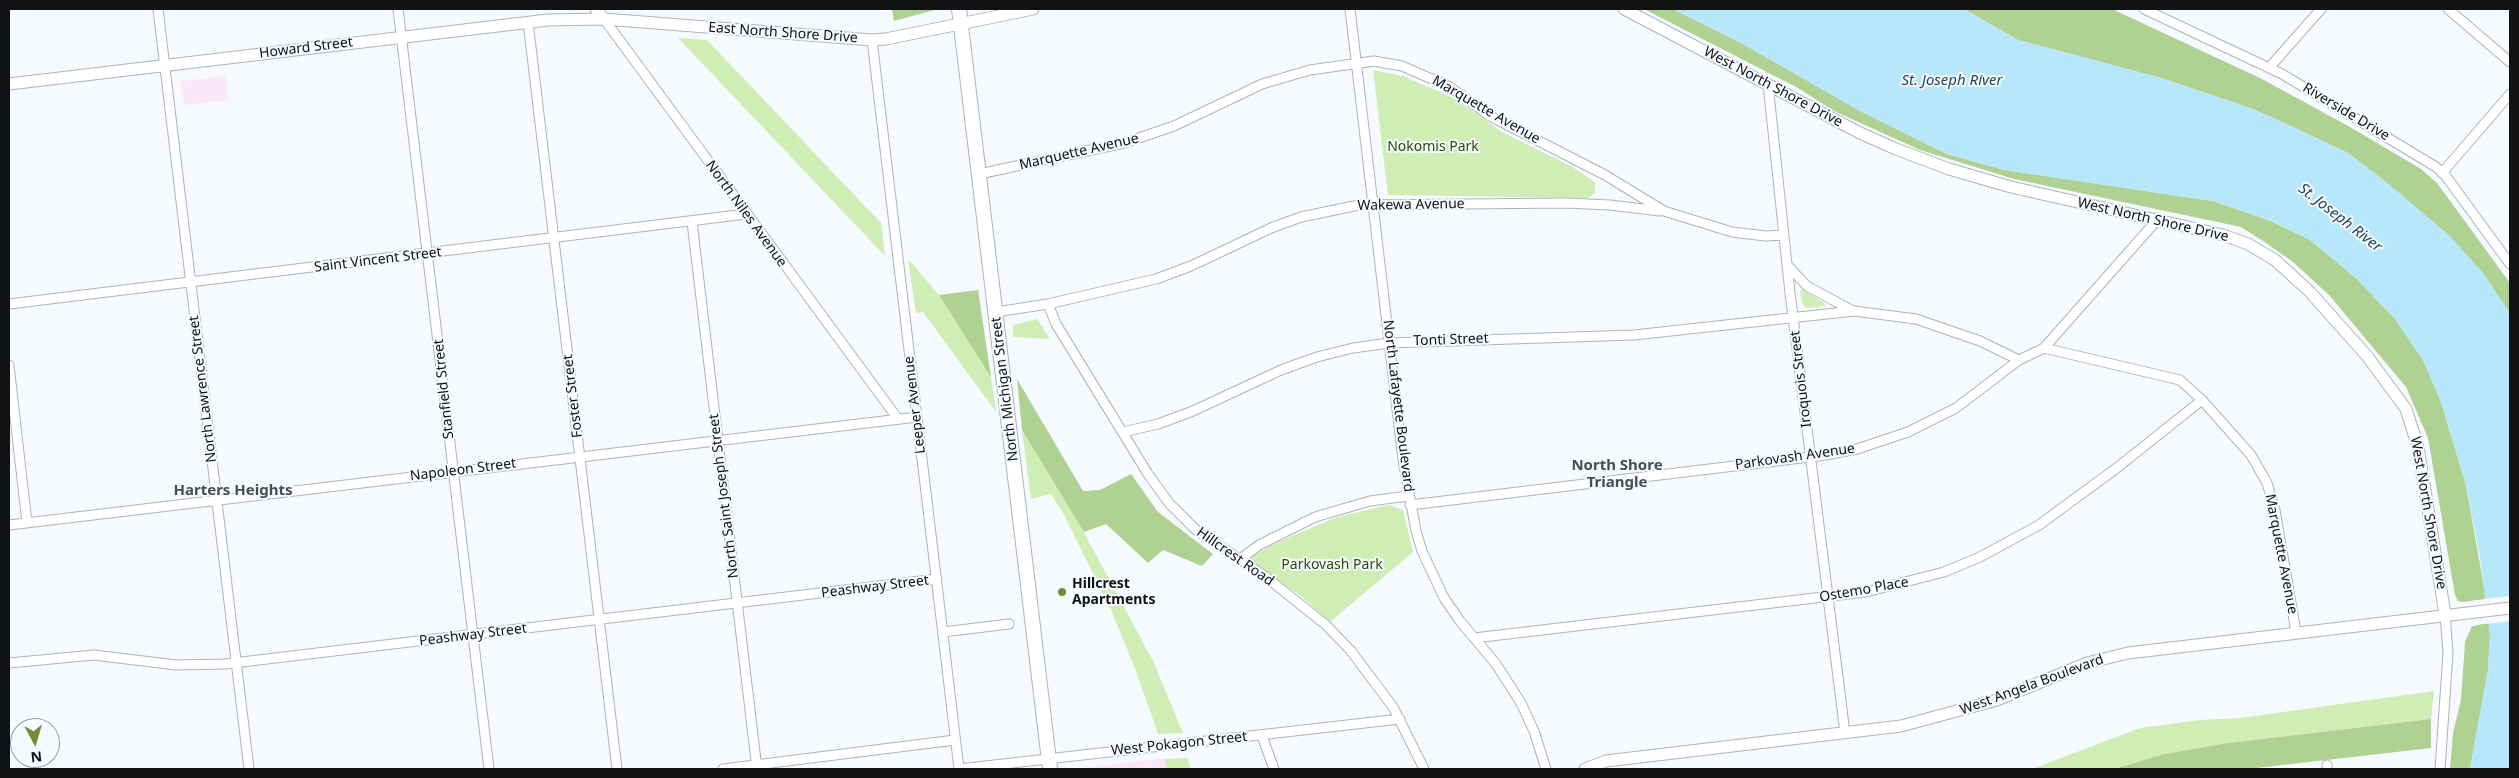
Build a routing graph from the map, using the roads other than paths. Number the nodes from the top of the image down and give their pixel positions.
1 (158, 9) edge
2 (398, 9) edge
3 (596, 9) edge
4 (959, 9) edge
5 (1033, 9) edge
6 (1350, 9) edge
7 (1624, 9) edge
8 (2144, 9) edge
9 (2321, 9) edge
10 (2448, 9) edge
11 (604, 19) junction
12 (528, 22) junction
13 (961, 24) junction
14 (402, 37) junction
15 (872, 40) junction
16 (1356, 62) junction
17 (2510, 62) edge
18 (164, 66) junction
19 (2269, 68) junction
20 (9, 84) edge
21 (1768, 84) junction
22 (2510, 94) edge
23 (2442, 173) junction
24 (979, 174) junction
25 (1372, 203) junction
26 (1664, 211) junction
27 (746, 214) junction
28 (2157, 220) junction
29 (692, 222) junction
30 (1783, 235) junction
31 (554, 239) junction
32 (428, 254) junction
33 (2510, 264) edge
34 (1787, 265) junction
35 (190, 282) junction
36 (9, 304) edge
37 (1048, 304) junction
38 (1854, 311) junction
39 (996, 312) junction
40 (1793, 316) junction
41 (1389, 343) junction
42 (2044, 348) junction
43 (2019, 360) junction
44 (9, 365) edge
45 (2202, 400) junction
46 (917, 417) junction
47 (898, 419) junction
48 (1123, 432) junction
49 (717, 440) junction
50 (580, 456) junction
51 (1810, 457) junction
52 (454, 471) junction
53 (216, 500) junction
54 (1409, 500) junction
55 (27, 523) junction
56 (9, 525) edge
57 (1239, 560) junction
58 (937, 579) junction
59 (1828, 597) junction
60 (737, 603) junction
61 (2510, 608) edge
62 (2446, 614) junction
63 (599, 619) junction
64 (1009, 624) dead end
65 (943, 632) junction
66 (2296, 632) junction
67 (473, 635) junction
68 (1474, 638) junction
69 (9, 663) edge
70 (236, 663) junction
71 (1400, 720) junction
72 (1844, 733) junction
73 (1262, 736) junction
74 (956, 740) junction
75 (1049, 764) edge
76 (757, 767) edge
77 (249, 769) edge
78 (489, 769) edge
79 (617, 769) edge
80 (723, 769) edge
81 (959, 769) edge
82 (1274, 769) edge
83 (1424, 769) edge
84 (1546, 769) edge
85 (1585, 769) edge
86 (2440, 769) edge

1 - 18 street, North Lawrence Street
2 - 14 street, Stanfield Street
3 - 11 street, North Niles Avenue
4 - 13 main road, North Michigan Street
5 - 13 street
6 - 16 street, North Lafayette Boulevard
7 - 21 street, West North Shore Drive
8 - 19 street, Riverside Drive
9 - 19 street
10 - 17 street
11 - 12 street, Howard Street
11 - 15 street, East North Shore Drive
11 - 27 street, North Niles Avenue
12 - 14 street, Howard Street
12 - 31 street, Foster Street
13 - 15 street, East North Shore Drive
13 - 24 main road, North Michigan Street
14 - 18 street, Howard Street
14 - 32 street, Stanfield Street
15 - 46 street, Leeper Avenue
16 - 24 street, Marquette Avenue
16 - 25 street, North Lafayette Boulevard
16 - 26 street, Marquette Avenue
18 - 20 street, Howard Street
18 - 35 street, North Lawrence Street
19 - 23 street, Riverside Drive
21 - 28 street, West North Shore Drive
21 - 30 street, Iroquois Street
22 - 23 street
23 - 33 street, Riverside Drive
24 - 39 main road, North Michigan Street
25 - 26 street, Wakewa Avenue
25 - 37 street, Wakewa Avenue
25 - 41 street, North Lafayette Boulevard
26 - 30 street, Marquette Avenue
27 - 29 street, Saint Vincent Street
27 - 47 street, North Niles Avenue
28 - 42 street, Parkovash Avenue
28 - 62 street, West North Shore Drive
29 - 31 street, Saint Vincent Street
29 - 49 street, North Saint Joseph Street
30 - 34 street, Iroquois Street
31 - 32 street, Saint Vincent Street
31 - 50 street, Foster Street
32 - 35 street, Saint Vincent Street
32 - 52 street, Stanfield Street
34 - 38 street
34 - 40 street, Iroquois Street
35 - 36 street, Saint Vincent Street
35 - 53 street, North Lawrence Street
37 - 39 street, Wakewa Avenue
37 - 48 street, Hillcrest Road
38 - 40 street
38 - 43 street
39 - 75 main road, North Michigan Street
40 - 41 street, Tonti Street
40 - 51 street, Iroquois Street
41 - 48 street, Tonti Street
41 - 54 street, North Lafayette Boulevard
42 - 43 street, Parkovash Avenue
42 - 45 street, Marquette Avenue
43 - 51 street, Parkovash Avenue
44 - 55 street
45 - 59 street, Ostemo Place
45 - 66 street, Marquette Avenue
46 - 47 street, Napoleon Street
46 - 58 street, Leeper Avenue
47 - 49 street, Napoleon Street
48 - 57 street, Hillcrest Road
49 - 50 street, Napoleon Street
49 - 60 street, North Saint Joseph Street
50 - 52 street, Napoleon Street
50 - 63 street, Foster Street
51 - 54 street, Parkovash Avenue
51 - 59 street, Iroquois Street
52 - 53 street, Napoleon Street
52 - 67 street, Stanfield Street
53 - 55 street, Napoleon Street
53 - 70 street, North Lawrence Street
54 - 57 street, Parkovash Avenue
54 - 68 street, North Lafayette Boulevard
55 - 56 street, Napoleon Street
57 - 71 street, Hillcrest Road
58 - 60 street, Peashway Street
58 - 65 street, Leeper Avenue
59 - 68 street, Ostemo Place
59 - 72 street, Iroquois Street
60 - 63 street, Peashway Street
60 - 76 street, North Saint Joseph Street
61 - 62 street, West Angela Boulevard
62 - 66 street, West Angela Boulevard
62 - 86 street, West North Shore Drive
63 - 67 street, Peashway Street
63 - 79 street, Foster Street
64 - 65 street
65 - 74 street, Leeper Avenue
66 - 72 street, West Angela Boulevard
67 - 70 street, Peashway Street
67 - 78 street, Stanfield Street
68 - 84 street, North Lafayette Boulevard
69 - 70 street, Peashway Street
70 - 77 street, North Lawrence Street
71 - 73 street, West Pokagon Street
71 - 83 street, Hillcrest Road
72 - 85 street, West Angela Boulevard
73 - 75 street, West Pokagon Street
73 - 82 street
74 - 76 street
74 - 81 street, Leeper Avenue
75 - 81 street, West Pokagon Street
76 - 80 street

